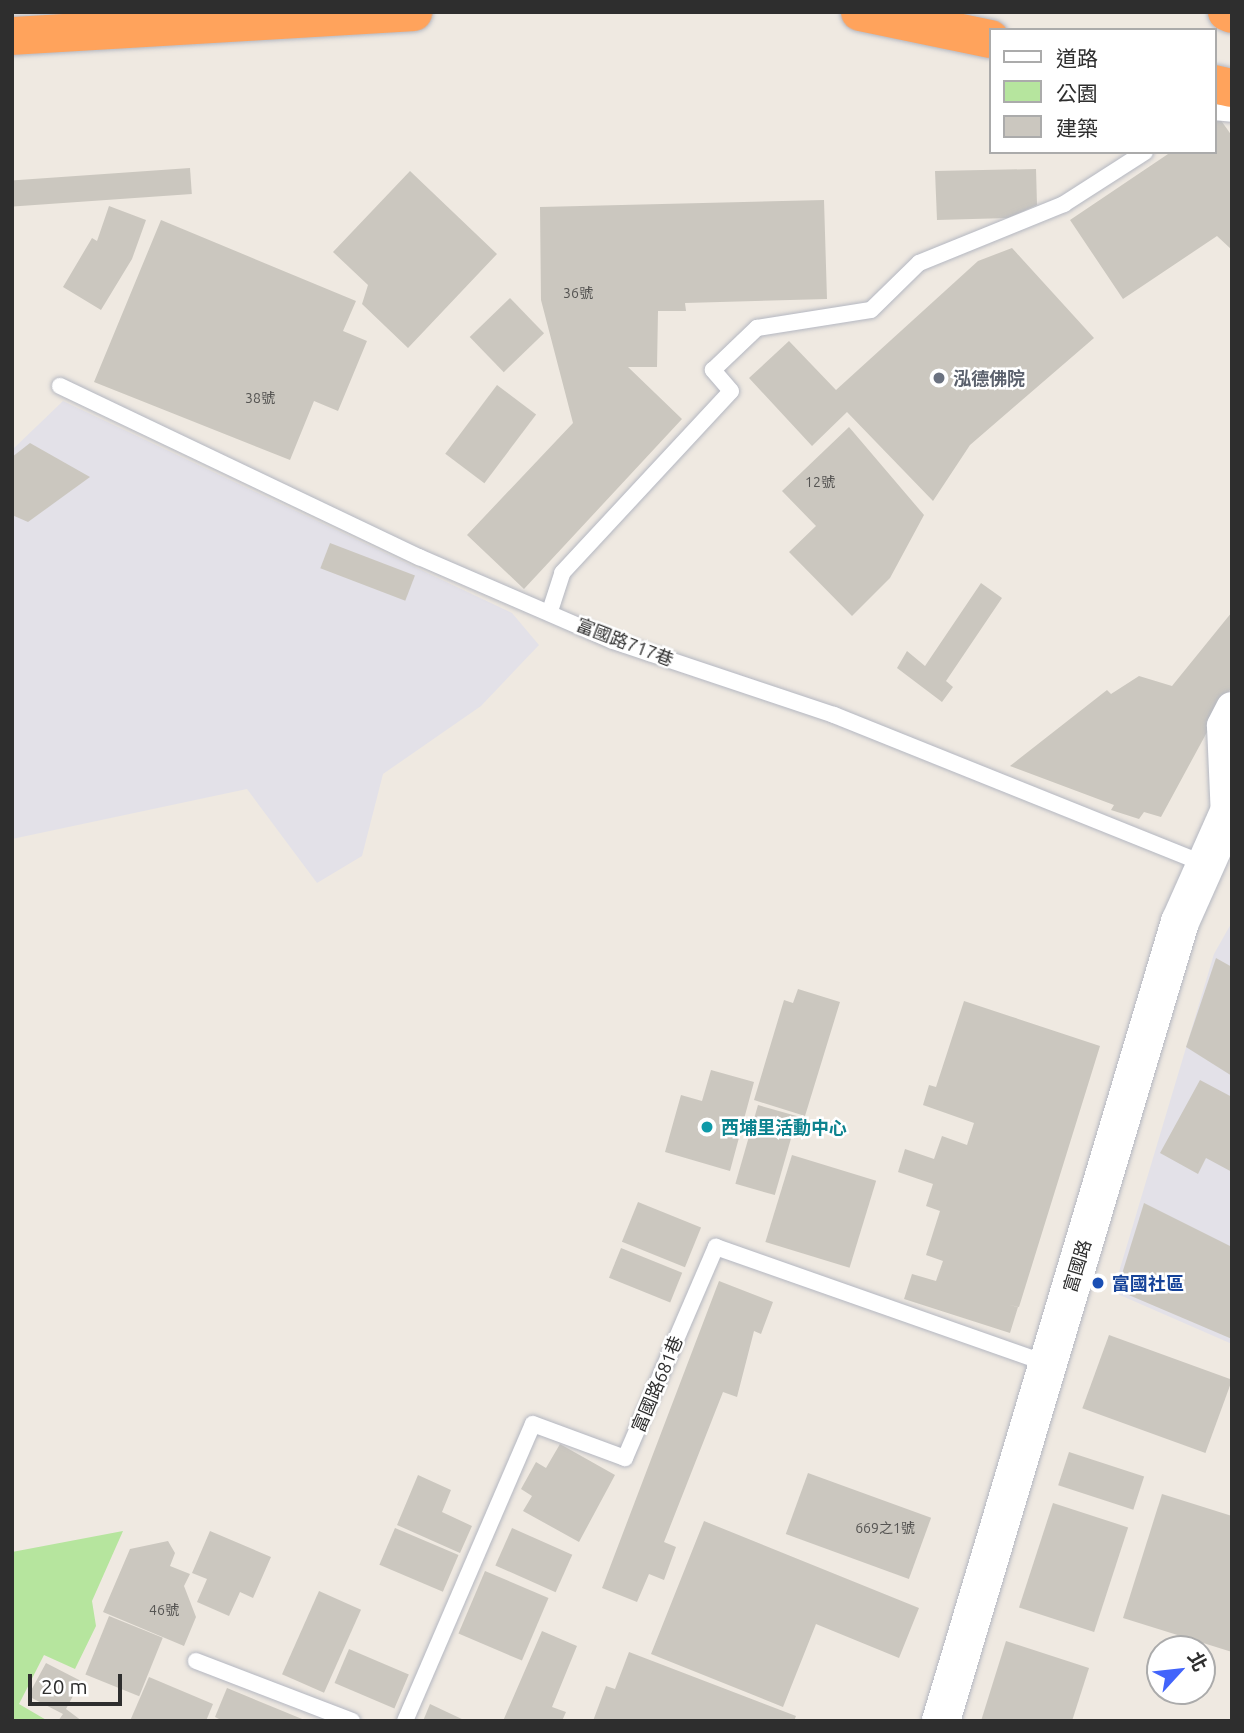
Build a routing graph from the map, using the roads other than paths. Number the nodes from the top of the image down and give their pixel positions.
1 (234, 12) edge
2 (413, 12) edge
3 (860, 12) edge
4 (310, 20) junction
5 (12, 36) edge
6 (988, 39) edge
7 (1142, 154) edge
8 (60, 386) dead end
9 (550, 611) junction
10 (1232, 708) edge
11 (1230, 810) edge
12 (1205, 864) junction
13 (1048, 1364) junction
14 (196, 1661) dead end
15 (352, 1721) edge
16 (405, 1721) edge
17 (941, 1721) edge

1 - 4 highway
2 - 4 highway
3 - 6 highway
4 - 5 highway
7 - 9 lane
8 - 9 lane, 富國路717巷
9 - 12 lane, 富國路717巷
10 - 11 street, 富國路
11 - 12 street, 富國路
12 - 13 street, 富國路
13 - 16 lane, 富國路681巷
13 - 17 street, 富國路
14 - 15 lane

